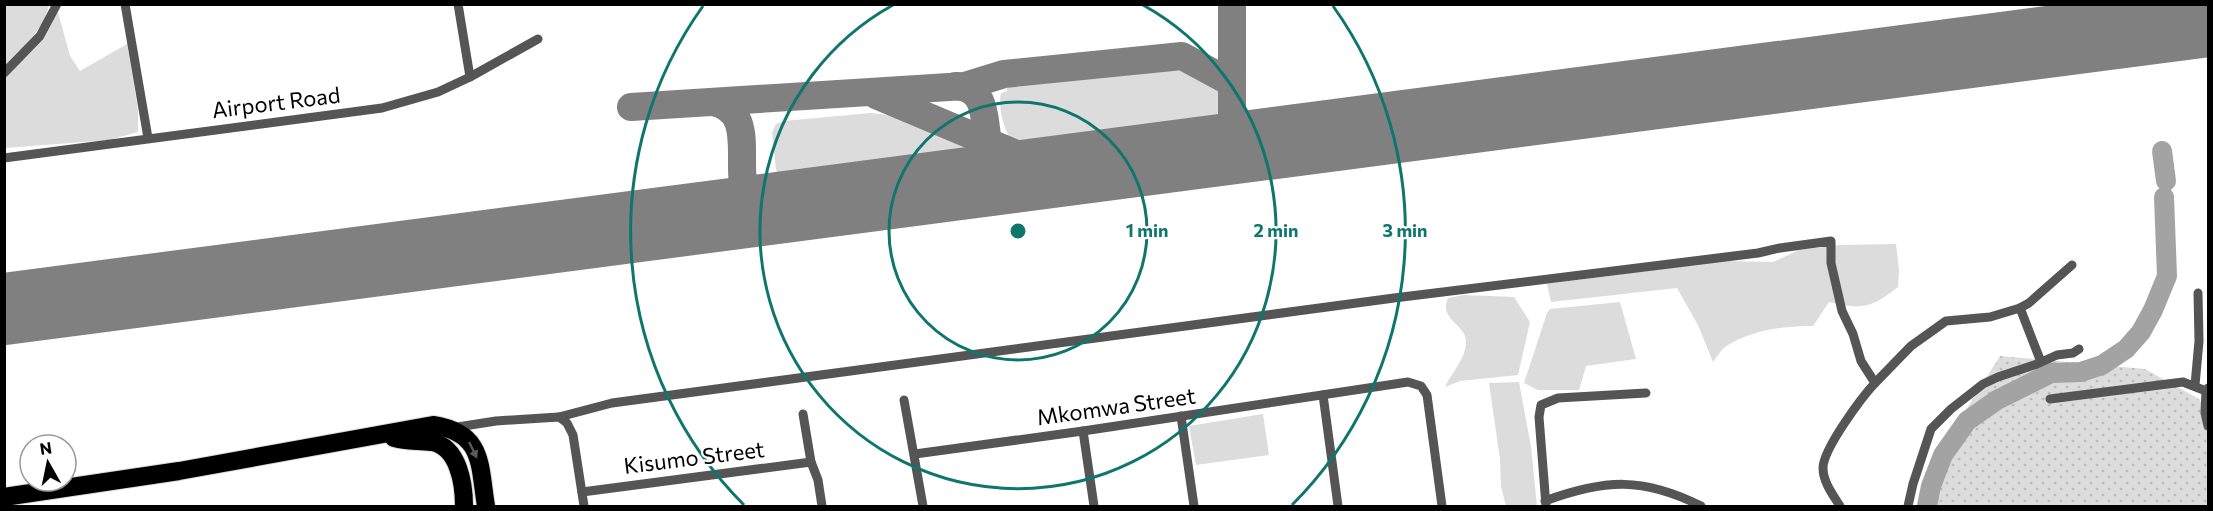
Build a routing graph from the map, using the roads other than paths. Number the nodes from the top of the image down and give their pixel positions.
1 (57, 4) edge
2 (125, 4) edge
3 (458, 4) edge
4 (538, 39) dead end
5 (4, 73) edge
6 (470, 77) junction
7 (148, 138) junction
8 (4, 158) edge
9 (2072, 265) dead end
10 (2198, 293) dead end
11 (2020, 308) junction
12 (2079, 349) dead end
13 (2041, 362) junction
14 (1875, 383) junction
15 (2195, 385) junction
16 (2207, 390) edge
17 (1646, 393) dead end
18 (1323, 395) junction
19 (2050, 399) dead end
20 (904, 400) dead end
21 (803, 414) dead end
22 (1181, 416) junction
23 (559, 417) junction
24 (2208, 426) edge
25 (449, 428) junction
26 (1083, 431) junction
27 (384, 435) junction
28 (915, 454) junction
29 (811, 462) junction
30 (582, 492) junction
31 (4, 497) edge
32 (1546, 504) edge
33 (464, 507) edge
34 (486, 507) edge
35 (584, 507) edge
36 (822, 507) edge
37 (923, 507) edge
38 (1094, 507) edge
39 (1194, 507) edge
40 (1338, 507) edge
41 (1442, 507) edge
42 (1701, 507) edge
43 (1840, 507) edge
44 (1908, 507) edge

1 - 5 street
2 - 7 street
3 - 6 street
4 - 6 street, Airport Road
6 - 7 street, Airport Road
7 - 8 street, Airport Road
9 - 11 street
10 - 15 street
11 - 13 street
11 - 14 street
12 - 13 street
13 - 44 street
14 - 23 street
14 - 43 street
15 - 16 street
15 - 19 street
16 - 24 street
17 - 32 street
18 - 22 street, Mkomwa Street
18 - 40 street
18 - 41 street, Mkomwa Street
20 - 28 street
21 - 29 street
22 - 26 street, Mkomwa Street
22 - 39 street
23 - 25 street
23 - 30 street
25 - 27 highway
25 -> 34 highway
26 - 28 street, Mkomwa Street
26 - 38 street
27 - 31 highway
27 - 33 highway
28 - 37 street
29 - 30 street, Kisumo Street
29 - 36 street
30 - 35 street
32 - 42 street

